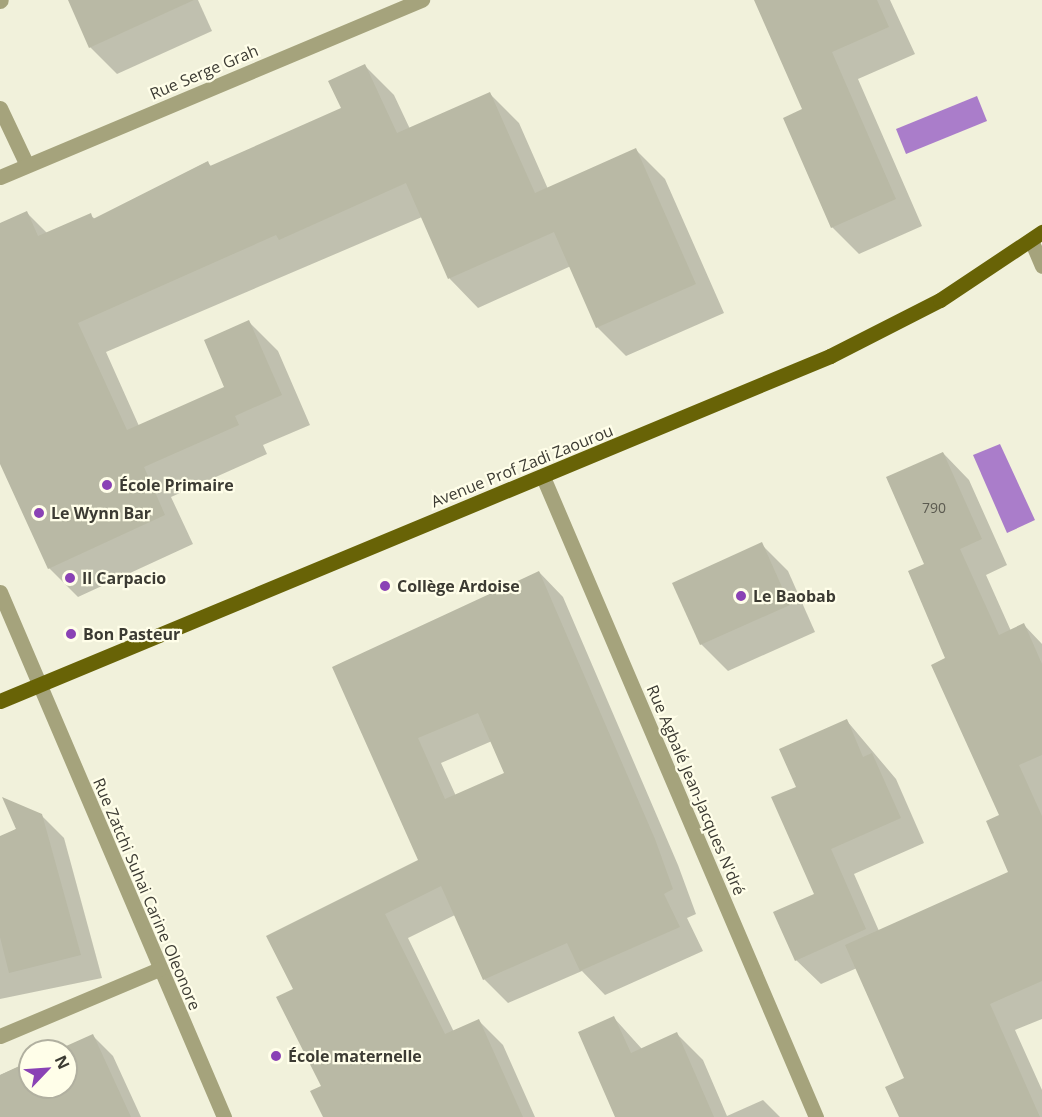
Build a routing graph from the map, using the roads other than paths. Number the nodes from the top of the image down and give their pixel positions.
1 (422, 0) edge
2 (0, 108) edge
3 (27, 165) junction
4 (0, 177) edge
5 (1037, 236) edge
6 (1042, 266) edge
7 (543, 477) junction
8 (0, 592) edge
9 (38, 685) junction
10 (0, 701) edge
11 (159, 969) junction
12 (0, 1036) edge
13 (224, 1117) edge
14 (816, 1117) edge

1 - 3 street, Rue Serge Grah
2 - 3 street
3 - 4 street, Rue Serge Grah
5 - 6 street
5 - 7 main road, Avenue Prof Zadi Zaourou
7 - 9 main road, Avenue Prof Zadi Zaourou
7 - 14 street, Rue Agbalé Jean-Jacques N'dré
8 - 9 street, Rue Zatchi Suhai Carine Oleonore
9 - 10 main road, Avenue Prof Zadi Zaourou
9 - 11 street, Rue Zatchi Suhai Carine Oleonore
11 - 12 street
11 - 13 street, Rue Zatchi Suhai Carine Oleonore

